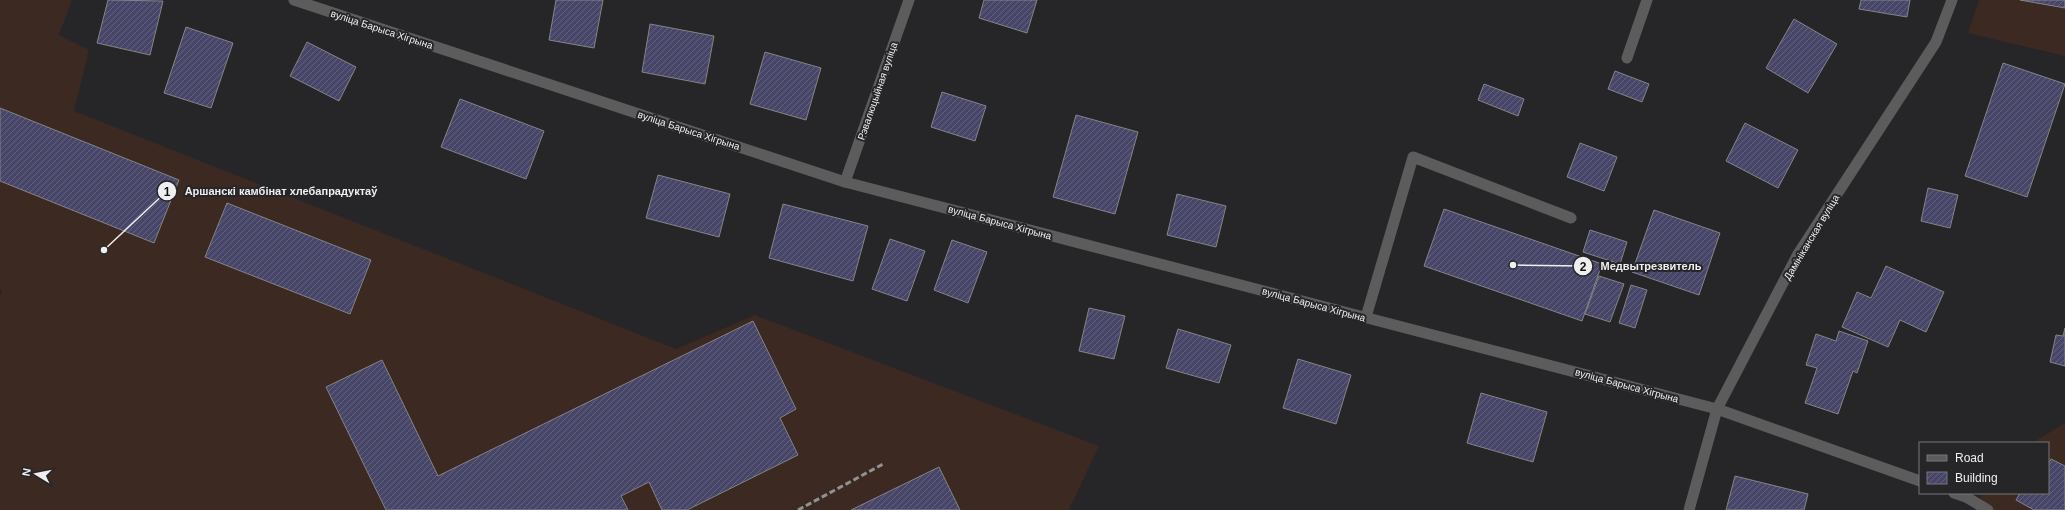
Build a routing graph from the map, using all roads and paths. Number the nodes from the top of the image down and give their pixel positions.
1 (294, 0) edge
2 (909, 0) edge
3 (1647, 0) edge
4 (1952, 0) edge
5 (1627, 58) dead end
6 (845, 182) junction
7 (1571, 218) dead end
8 (1366, 317) junction
9 (1717, 408) junction
10 (1919, 481) edge
11 (1957, 494) edge
12 (1689, 510) edge
13 (1988, 510) edge

1 - 6 street, вуліца Барыса Хігрына
2 - 6 street, Рэвалюцыйная вуліца
3 - 5 street
4 - 9 street, Дамініканская вуліца
6 - 8 street, вуліца Барыса Хігрына
7 - 8 street
8 - 9 street, вуліца Барыса Хігрына
9 - 10 street, вуліца Барыса Хігрына
9 - 12 street, Дамініканская вуліца
11 - 13 street

